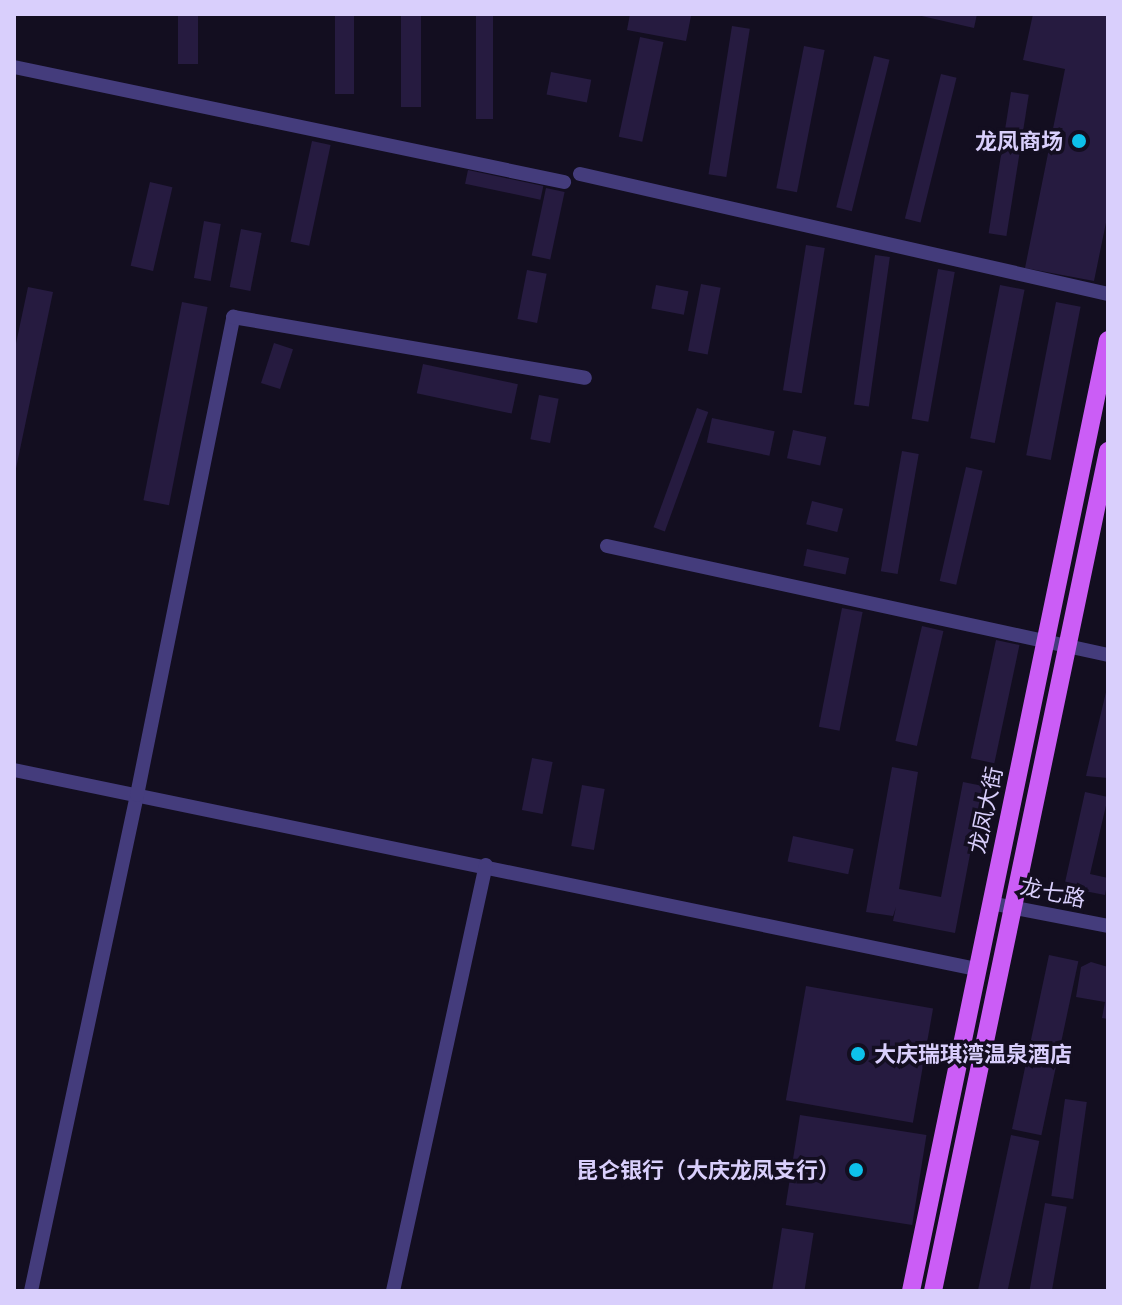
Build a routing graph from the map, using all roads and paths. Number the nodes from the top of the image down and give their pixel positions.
1 (14, 67) edge
2 (580, 174) dead end
3 (564, 182) dead end
4 (1108, 294) edge
5 (1108, 340) edge
6 (585, 378) dead end
7 (1108, 451) edge
8 (607, 546) dead end
9 (1045, 642) junction
10 (1066, 647) junction
11 (1108, 655) edge
12 (14, 770) edge
13 (137, 795) junction
14 (486, 865) junction
15 (990, 903) junction
16 (1012, 906) junction
17 (1108, 926) edge
18 (976, 969) junction
19 (31, 1291) edge
20 (393, 1291) edge
21 (911, 1291) edge
22 (933, 1291) edge

1 - 3 street
2 - 4 street
5 - 9 main road, 龙凤大街
6 - 13 street
7 - 10 main road, 龙凤大街
8 - 9 street
9 - 10 street
9 - 15 main road, 龙凤大街
10 - 11 street
10 - 16 main road, 龙凤大街
12 - 13 street
13 - 14 street
13 - 19 street
14 - 18 street
14 - 20 street
15 - 16 street, 龙七路
15 - 18 main road, 龙凤大街
16 - 17 street, 龙七路
16 - 22 main road, 龙凤大街
18 - 21 main road, 龙凤大街

